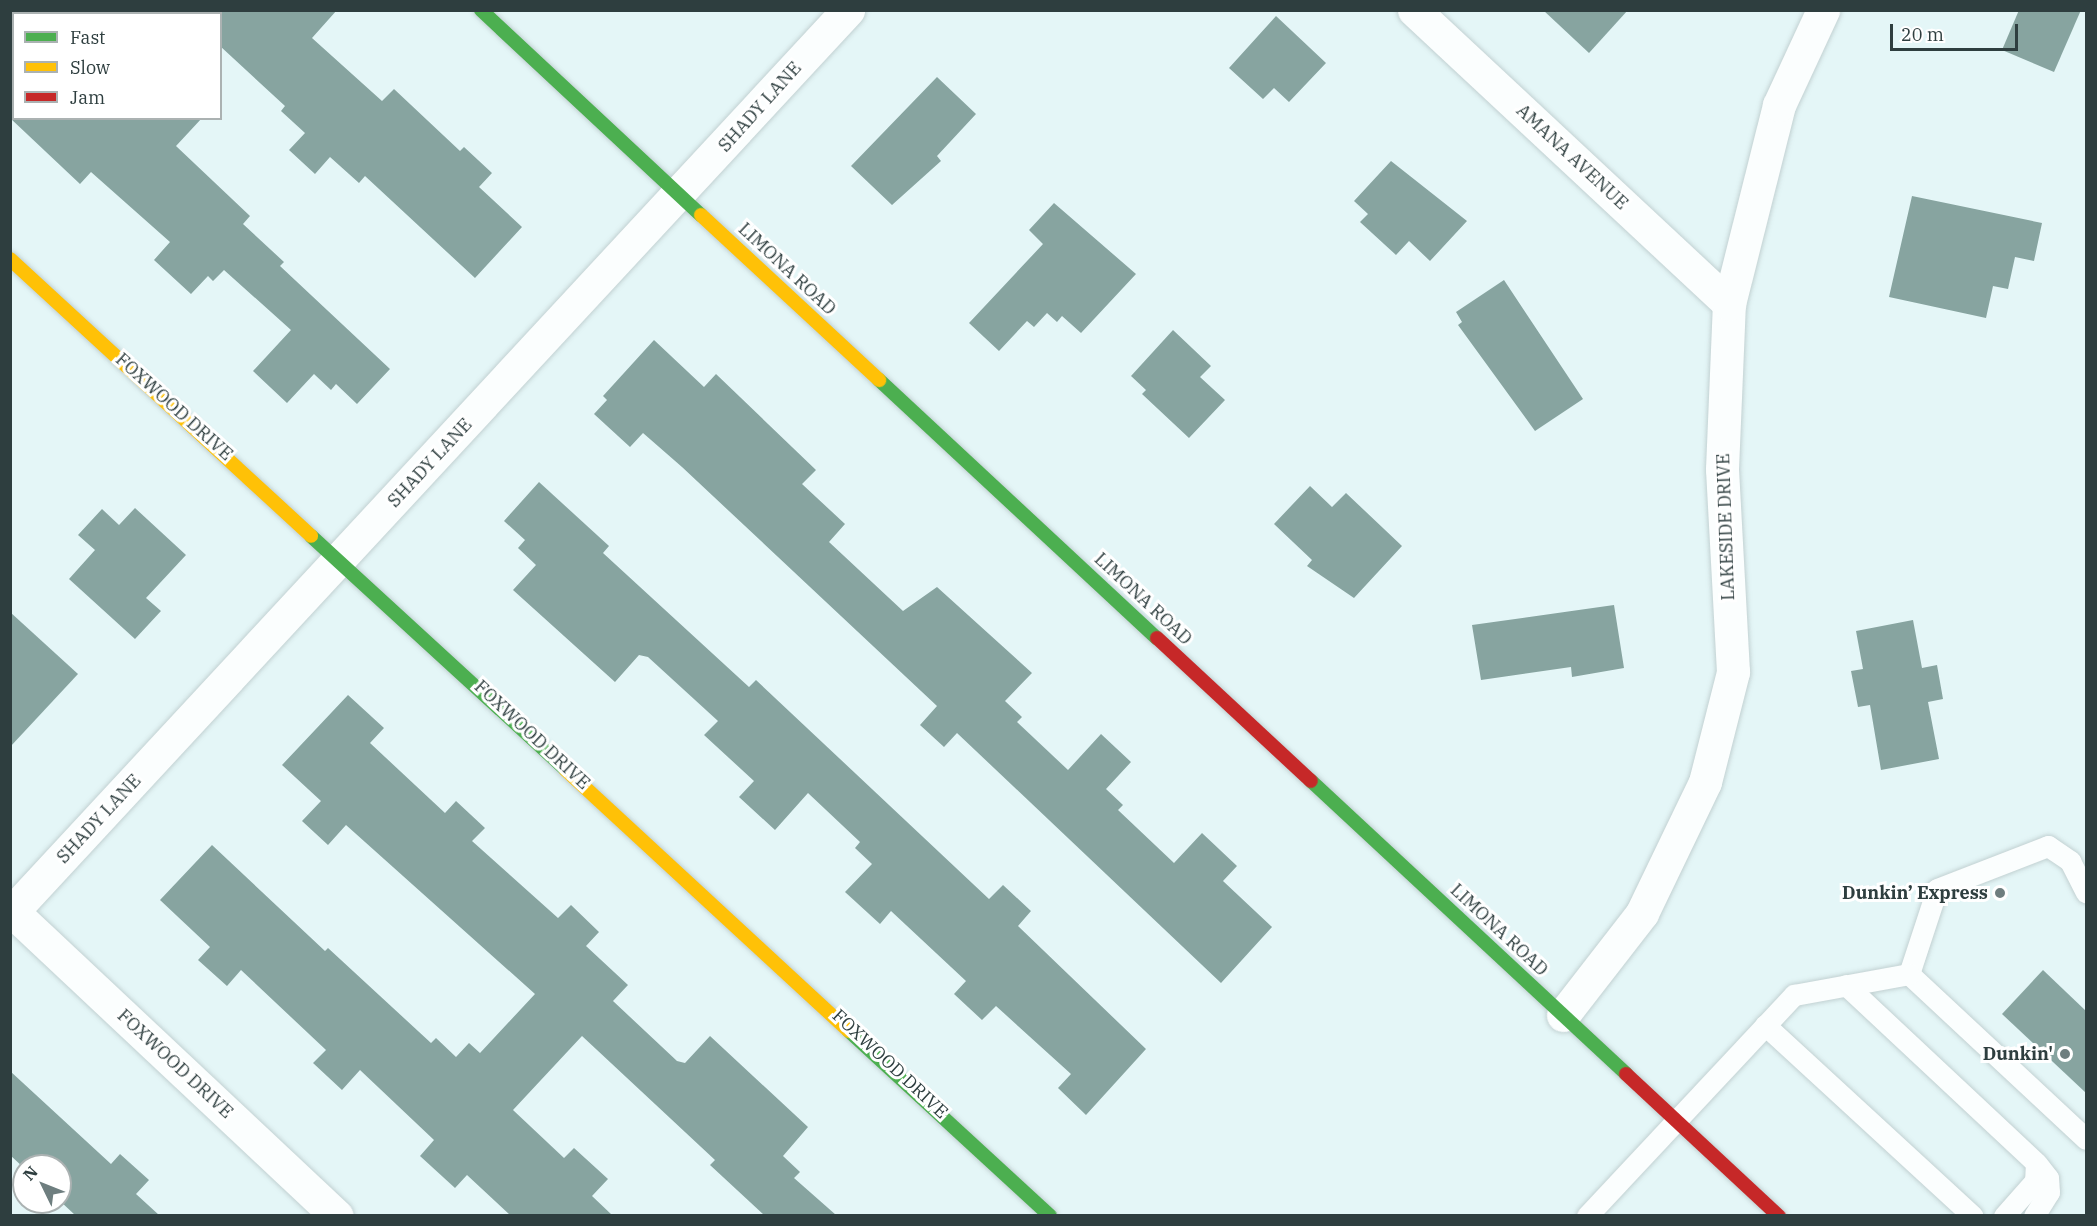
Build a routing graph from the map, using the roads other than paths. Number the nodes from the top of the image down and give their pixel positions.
1 (481, 10) edge
2 (848, 10) edge
3 (1414, 10) edge
4 (1823, 10) edge
5 (681, 195) junction
6 (10, 259) edge
7 (1729, 304) junction
8 (340, 559) junction
9 (2086, 892) edge
10 (12, 913) edge
11 (1909, 974) junction
12 (1846, 985) junction
13 (1563, 1015) junction
14 (1765, 1025) junction
15 (1675, 1118) junction
16 (2086, 1139) edge
17 (2036, 1163) junction
18 (337, 1215) edge
19 (1050, 1215) edge
20 (1587, 1215) edge
21 (1779, 1215) edge
22 (1973, 1215) edge
23 (2004, 1215) edge
24 (2034, 1215) edge

1 - 5 street, LIMONA ROAD
2 - 5 street, SHADY LANE
3 - 7 street, AMANA AVENUE
4 - 7 street, LAKESIDE DRIVE
5 - 8 street, SHADY LANE
5 - 13 street, LIMONA ROAD
6 - 8 street, FOXWOOD DRIVE
7 - 13 street, LAKESIDE DRIVE
8 - 10 street, SHADY LANE
8 - 19 street, FOXWOOD DRIVE
9 - 11 lane
10 - 18 street, FOXWOOD DRIVE
11 - 12 lane
11 - 16 lane
12 - 14 lane
12 - 17 lane
13 - 15 street, LIMONA ROAD
14 - 15 lane
14 - 22 lane
15 - 20 lane
15 - 21 street, LIMONA ROAD
17 - 23 lane
17 - 24 lane

